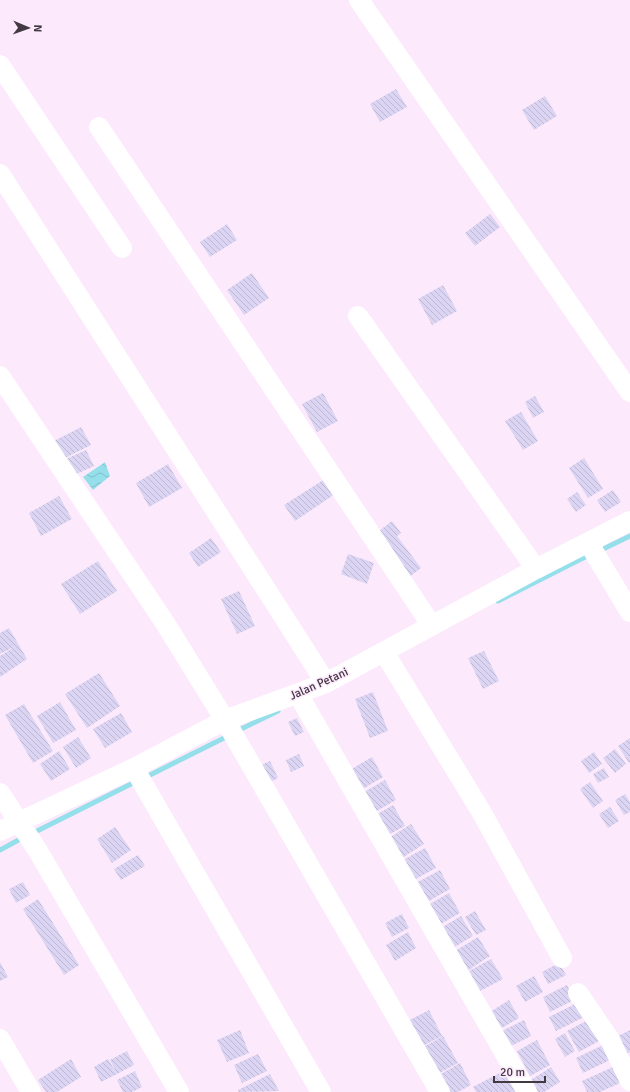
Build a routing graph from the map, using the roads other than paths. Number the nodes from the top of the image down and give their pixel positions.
1 (359, 0) edge
2 (0, 65) edge
3 (99, 127) dead end
4 (0, 174) edge
5 (122, 248) dead end
6 (358, 316) dead end
7 (0, 376) edge
8 (630, 392) edge
9 (630, 521) edge
10 (596, 554) junction
11 (536, 569) junction
12 (630, 612) edge
13 (432, 626) junction
14 (384, 652) junction
15 (326, 683) junction
16 (301, 702) junction
17 (225, 720) junction
18 (140, 777) junction
19 (0, 793) edge
20 (22, 827) junction
21 (0, 831) edge
22 (562, 958) dead end
23 (578, 992) dead end
24 (0, 1039) edge
25 (630, 1081) edge
26 (31, 1092) edge
27 (179, 1092) edge
28 (320, 1092) edge
29 (440, 1092) edge
30 (527, 1092) edge

1 - 8 street
2 - 5 street
3 - 13 street
4 - 15 street
6 - 11 street
7 - 17 street
9 - 10 street, Jalan Petani
10 - 11 street, Jalan Petani
10 - 12 street
11 - 13 street, Jalan Petani
13 - 14 street, Jalan Petani
14 - 15 street, Jalan Petani
14 - 22 street
15 - 16 street, Jalan Petani
16 - 17 street, Jalan Petani
16 - 30 street
17 - 18 street, Jalan Petani
17 - 29 street
18 - 20 street, Jalan Petani
18 - 28 street
19 - 20 street
20 - 21 street, Jalan Petani
20 - 27 street
23 - 25 street
24 - 26 street

